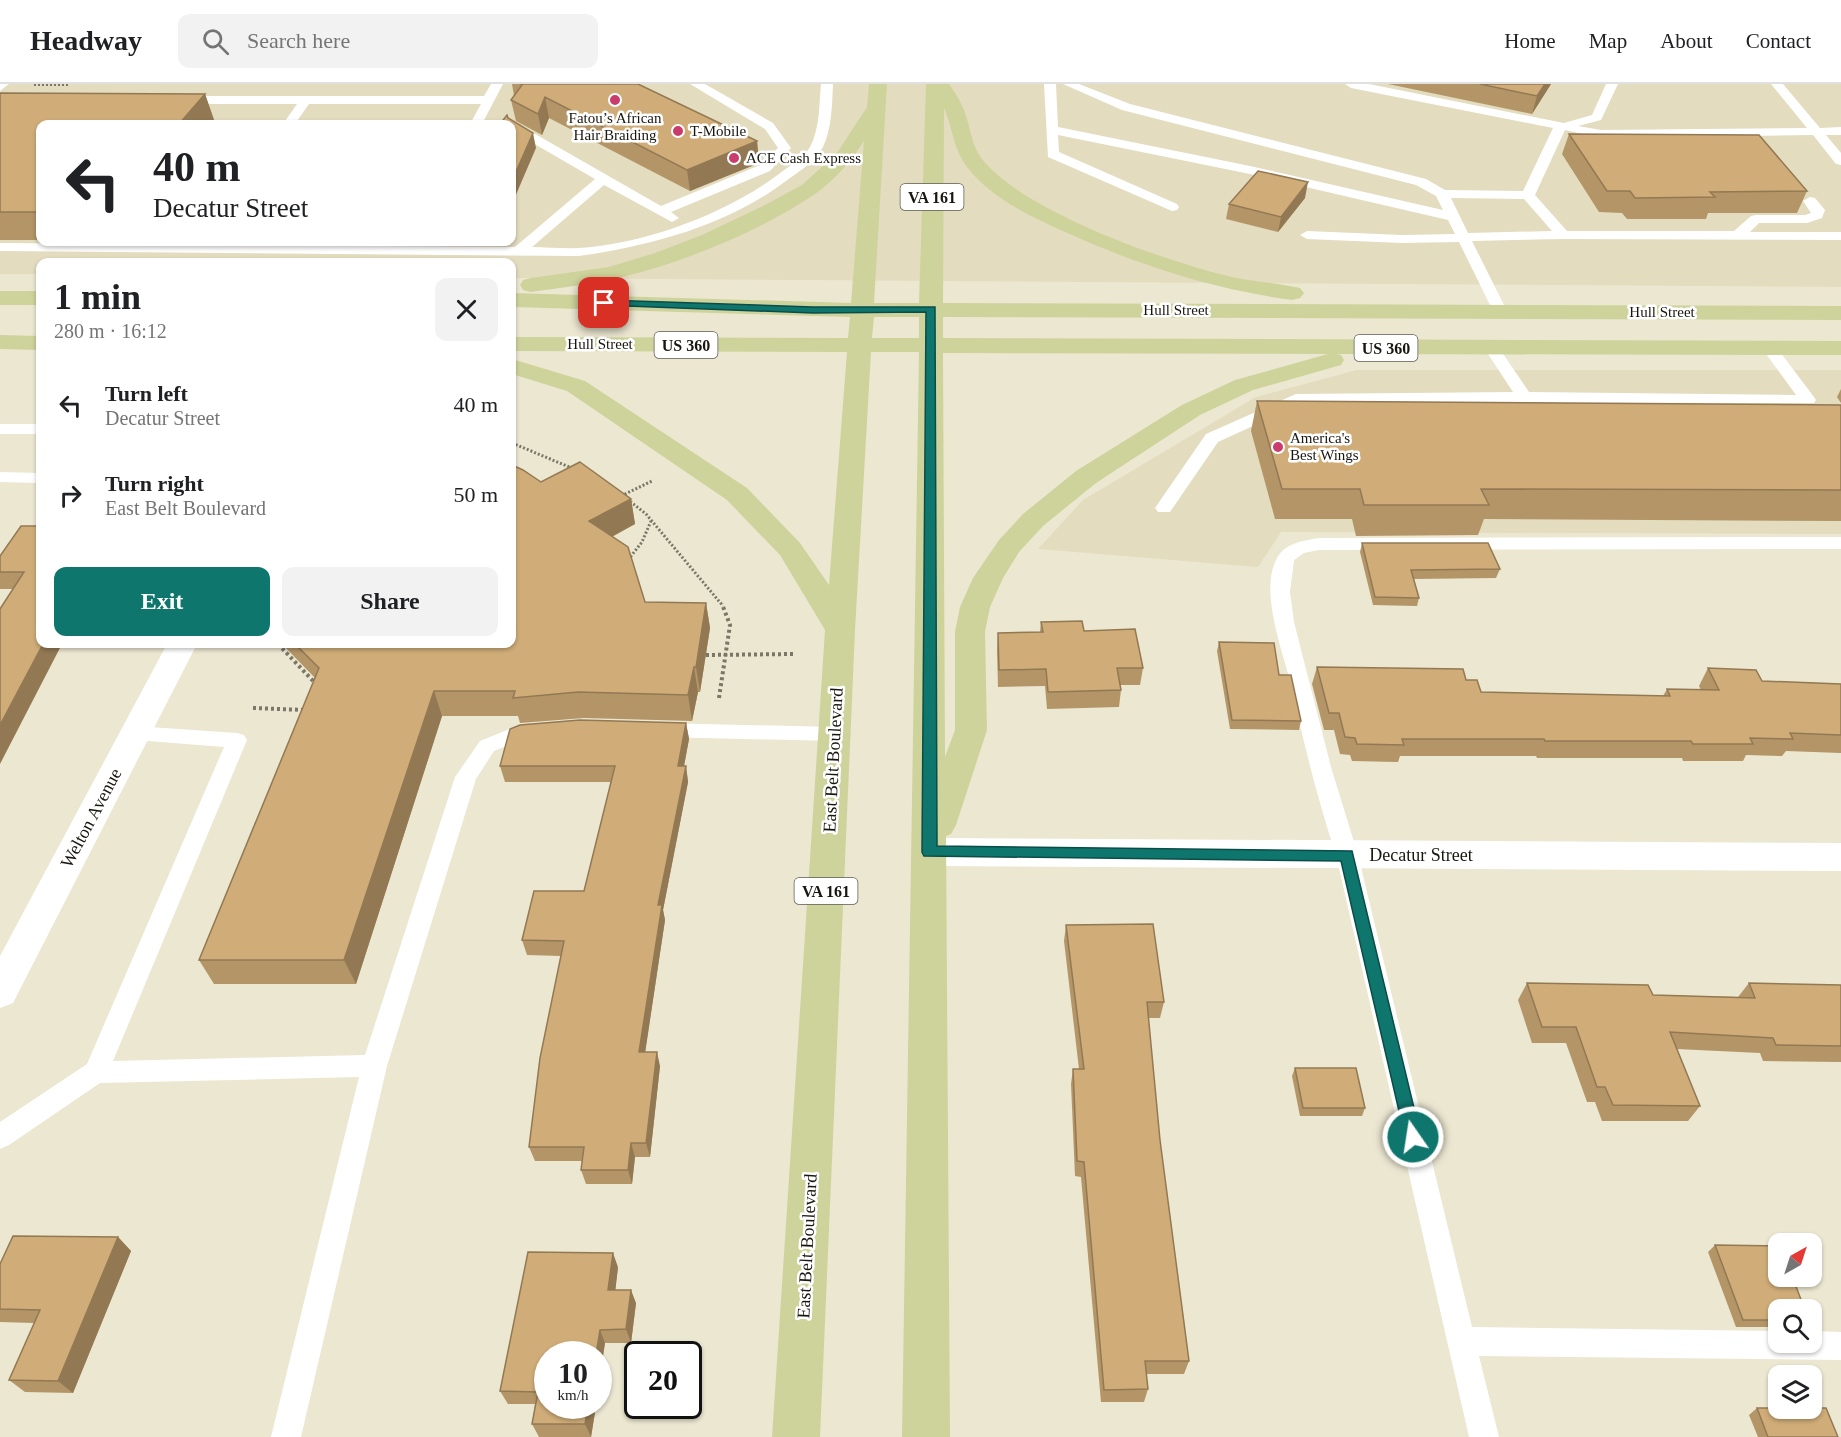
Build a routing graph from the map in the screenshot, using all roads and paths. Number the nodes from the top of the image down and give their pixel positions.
1 (3, 84) edge
2 (496, 84) edge
3 (696, 84) edge
4 (827, 84) edge
5 (878, 84) edge
6 (934, 84) edge
7 (940, 84) edge
8 (1050, 84) edge
9 (1069, 84) edge
10 (1351, 84) edge
11 (1612, 84) edge
12 (1777, 84) edge
13 (30, 85) edge
14 (69, 85) edge
15 (0, 87) edge
16 (162, 100) edge
17 (305, 100) junction
18 (489, 100) junction
19 (876, 108) junction
20 (292, 120) edge
21 (478, 120) edge
22 (1560, 127) junction
23 (516, 128) edge
24 (1052, 130) junction
25 (1814, 130) junction
26 (1841, 131) edge
27 (1747, 132) junction
28 (1762, 148) edge
29 (1841, 161) edge
30 (604, 178) junction
31 (1442, 194) junction
32 (1528, 195) junction
33 (1810, 201) dead end
34 (1172, 207) dead end
35 (661, 211) junction
36 (1454, 217) junction
37 (687, 226) junction
38 (1307, 235) dead end
39 (1563, 235) junction
40 (1737, 236) junction
41 (1841, 236) edge
42 (1464, 238) junction
43 (710, 240) junction
44 (104, 246) edge
45 (208, 246) edge
46 (238, 246) edge
47 (0, 247) edge
48 (412, 252) edge
49 (518, 252) junction
50 (198, 258) edge
51 (516, 287) edge
52 (0, 298) edge
53 (36, 298) edge
54 (516, 300) edge
55 (931, 309) junction
56 (862, 310) junction
57 (1500, 311) junction
58 (1841, 313) edge
59 (1841, 333) edge
60 (0, 342) edge
61 (36, 343) edge
62 (516, 344) edge
63 (861, 345) junction
64 (932, 346) junction
65 (1769, 347) junction
66 (1395, 348) junction
67 (1492, 348) junction
68 (1841, 348) edge
69 (516, 367) edge
70 (1524, 397) junction
71 (0, 429) edge
72 (36, 429) edge
73 (516, 444) edge
74 (576, 469) edge
75 (0, 477) edge
76 (36, 478) edge
77 (656, 479) dead end
78 (614, 490) edge
79 (623, 496) junction
80 (615, 500) edge
81 (1164, 508) dead end
82 (651, 520) junction
83 (1841, 543) edge
84 (627, 560) edge
85 (840, 630) junction
86 (180, 648) edge
87 (282, 648) edge
88 (797, 654) dead end
89 (706, 655) edge
90 (725, 655) junction
91 (318, 686) edge
92 (721, 687) dead end
93 (249, 708) dead end
94 (308, 710) edge
95 (642, 729) edge
96 (553, 730) edge
97 (135, 733) junction
98 (835, 734) junction
99 (930, 852) junction
100 (1347, 855) junction
101 (1841, 857) edge
102 (0, 992) edge
103 (374, 1066) junction
104 (96, 1072) junction
105 (0, 1137) edge
106 (1461, 1341) junction
107 (1841, 1346) edge
108 (286, 1437) edge
109 (796, 1437) edge
110 (926, 1437) edge
111 (1484, 1437) edge

1 - 15 lane
2 - 18 lane
3 - 35 lane
4 - 37 lane
5 - 19 main road, East Belt Boulevard / VA 161
6 - 55 main road, VA 161
7 - 57 main road
8 - 24 lane
9 - 31 lane
10 - 22 lane
11 - 22 lane
12 - 25 lane
13 - 14 path
16 - 17 lane
17 - 18 lane
17 - 20 lane
18 - 21 lane
19 - 43 main road
19 - 56 main road, East Belt Boulevard / VA 161
22 - 27 lane
22 - 32 lane
23 - 30 lane
24 - 34 lane
24 - 36 lane
25 - 26 lane
25 - 27 lane
25 - 29 lane
27 - 28 lane
30 - 35 lane
30 - 49 lane
31 - 32 lane
31 - 36 lane
32 - 39 lane
33 - 40 lane
35 - 37 lane
36 - 42 lane
37 - 43 lane
37 - 49 lane
38 - 42 lane
39 - 40 lane
39 - 42 lane
40 - 41 lane
42 - 57 lane
43 - 51 main road
44 - 47 lane
45 - 50 lane
46 - 48 lane
48 - 49 lane
52 - 53 main road
54 - 56 main road, Hull Street / US 360
55 - 56 main road, Hull Street / US 360
55 - 57 main road, Hull Street / US 360
55 - 64 main road, VA 161
56 - 63 main road, East Belt Boulevard / VA 161
57 - 58 main road, Hull Street / US 360
59 - 67 main road
60 - 61 main road
62 - 63 main road, Hull Street / US 360
63 - 64 main road, Hull Street / US 360
63 - 85 main road, East Belt Boulevard / VA 161
64 - 66 main road, Hull Street / US 360
64 - 99 main road, VA 161
65 - 67 main road, Hull Street / US 360
65 - 68 main road, Hull Street / US 360
65 - 70 lane
66 - 67 main road, Hull Street / US 360
66 - 99 main road
67 - 70 lane
69 - 85 main road
70 - 81 lane
71 - 72 lane
73 - 74 path
75 - 76 lane
77 - 79 path
78 - 79 path
79 - 80 path
79 - 82 path
82 - 84 path
82 - 90 path
83 - 100 lane
85 - 98 main road, East Belt Boulevard / VA 161
86 - 97 street, Welton Avenue
87 - 91 path
88 - 90 path
89 - 90 path
90 - 92 path
93 - 94 path
95 - 98 lane
96 - 103 lane
97 - 102 street, Welton Avenue
97 - 104 lane
98 - 109 main road, East Belt Boulevard / VA 161
99 - 100 street, Decatur Street
99 - 110 main road, VA 161
100 - 101 street, Decatur Street
100 - 106 lane
103 - 104 lane
103 - 108 lane
104 - 105 lane
106 - 107 lane
106 - 111 lane

